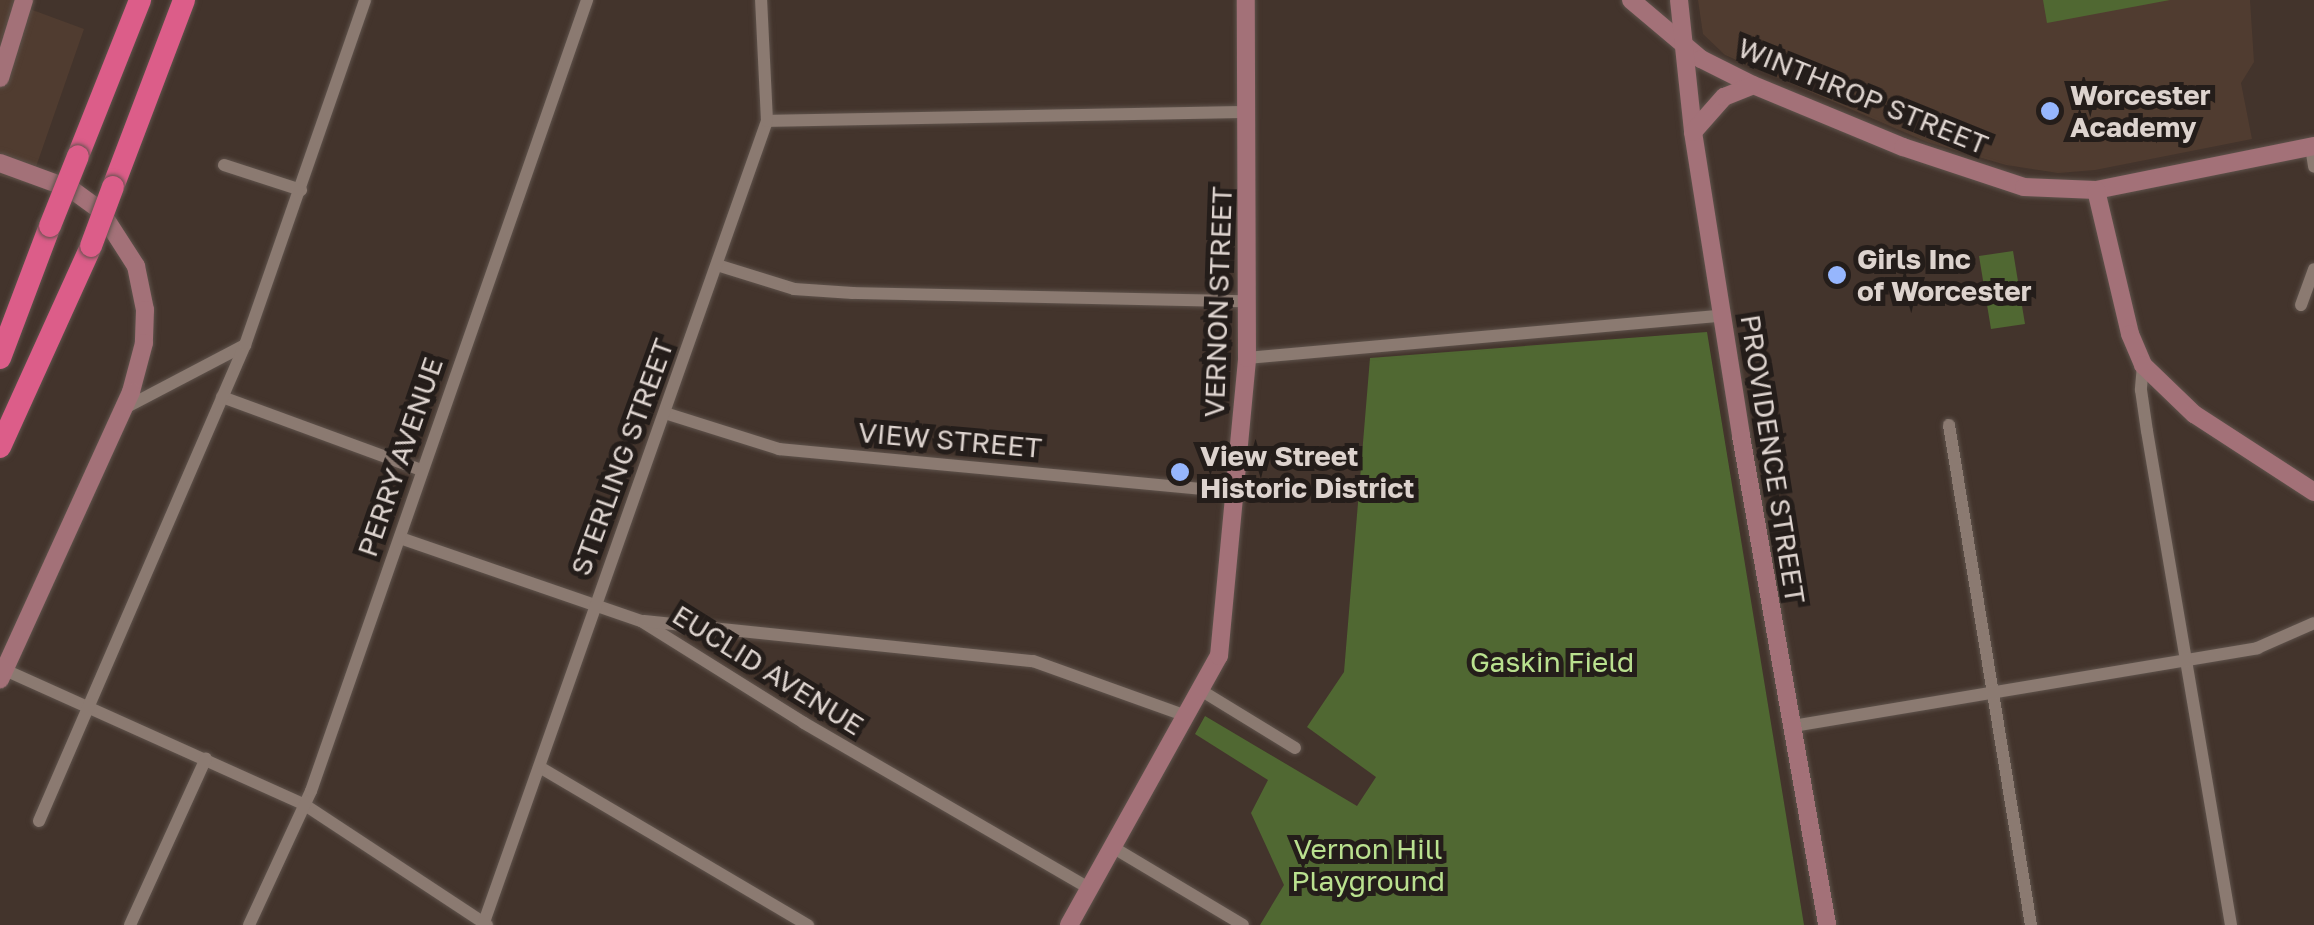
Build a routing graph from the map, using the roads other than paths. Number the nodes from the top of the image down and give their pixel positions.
1 (24, 0) edge
2 (140, 0) edge
3 (184, 0) edge
4 (365, 0) edge
5 (587, 0) edge
6 (761, 0) edge
7 (1246, 0) edge
8 (1631, 0) edge
9 (1679, 0) edge
10 (1684, 41) junction
11 (0, 78) edge
12 (1752, 84) junction
13 (1250, 112) junction
14 (766, 122) junction
15 (1693, 132) junction
16 (2313, 146) edge
17 (0, 163) edge
18 (224, 165) dead end
19 (2314, 167) edge
20 (301, 190) junction
21 (2096, 190) junction
22 (50, 226) junction
23 (717, 265) junction
24 (2314, 269) edge
25 (1249, 301) junction
26 (2301, 304) dead end
27 (1722, 316) junction
28 (0, 325) edge
29 (245, 344) junction
30 (0, 358) edge
31 (1247, 358) junction
32 (2143, 366) junction
33 (222, 397) junction
34 (124, 409) junction
35 (664, 413) junction
36 (1948, 425) dead end
37 (0, 446) edge
38 (422, 470) junction
39 (1237, 492) junction
40 (2314, 492) edge
41 (400, 538) junction
42 (596, 602) junction
43 (641, 621) junction
44 (2314, 622) edge
45 (2186, 662) junction
46 (2, 675) edge
47 (1202, 692) junction
48 (1991, 694) junction
49 (88, 707) junction
50 (1187, 716) junction
51 (1793, 726) junction
52 (1294, 748) dead end
53 (206, 758) junction
54 (541, 768) junction
55 (305, 805) junction
56 (39, 821) dead end
57 (1114, 848) junction
58 (1090, 889) junction
59 (485, 924) edge
60 (130, 925) edge
61 (249, 925) edge
62 (808, 925) edge
63 (1069, 925) edge
64 (1243, 925) edge
65 (1826, 925) edge
66 (2031, 925) edge
67 (2231, 925) edge

1 - 11 street
2 - 22 highway, bridge
3 - 37 highway, bridge
4 - 20 street
5 - 38 street, PERRY AVENUE
6 - 14 street, STERLING STREET
7 - 13 street, VERNON STREET
8 - 10 street, WINTHROP STREET
9 - 10 street, PROVIDENCE STREET
10 - 12 street, WINTHROP STREET
10 - 15 street, PROVIDENCE STREET
12 - 15 street
12 - 21 street, WINTHROP STREET
13 - 14 street
13 - 25 street, VERNON STREET
14 - 23 street, STERLING STREET
15 - 27 street, PROVIDENCE STREET
16 - 19 street
16 - 21 street, WINTHROP STREET
17 - 34 street
18 - 20 street
20 - 29 street
21 - 32 street
22 - 28 highway
22 - 30 highway
23 - 25 street
23 - 35 street, STERLING STREET
24 - 26 street
25 - 31 street, VERNON STREET
27 - 31 street
27 - 51 street, PROVIDENCE STREET
29 - 33 street
29 - 34 street
31 - 39 street, VERNON STREET
32 - 40 street
32 - 45 street
33 - 38 street
33 - 49 street
34 - 46 street
35 - 39 street, VIEW STREET
35 - 42 street, STERLING STREET
36 - 48 street
38 - 41 street, PERRY AVENUE
39 - 47 street, VERNON STREET
41 - 42 street, EUCLID AVENUE
41 - 55 street, PERRY AVENUE
42 - 43 street, EUCLID AVENUE
42 - 54 street, STERLING STREET
43 - 50 street
43 - 58 street, EUCLID AVENUE
44 - 45 street
45 - 48 street
45 - 67 street
46 - 49 street
47 - 50 street, VERNON STREET
47 - 52 street
48 - 51 street
48 - 66 street
49 - 53 street
49 - 56 street
50 - 57 street, VERNON STREET
51 - 65 street, PROVIDENCE STREET
53 - 55 street
53 - 60 street
54 - 59 street, STERLING STREET
54 - 62 street
55 - 59 street
55 - 61 street, PERRY AVENUE
57 - 58 street, VERNON STREET
57 - 64 street
58 - 63 street, VERNON STREET

